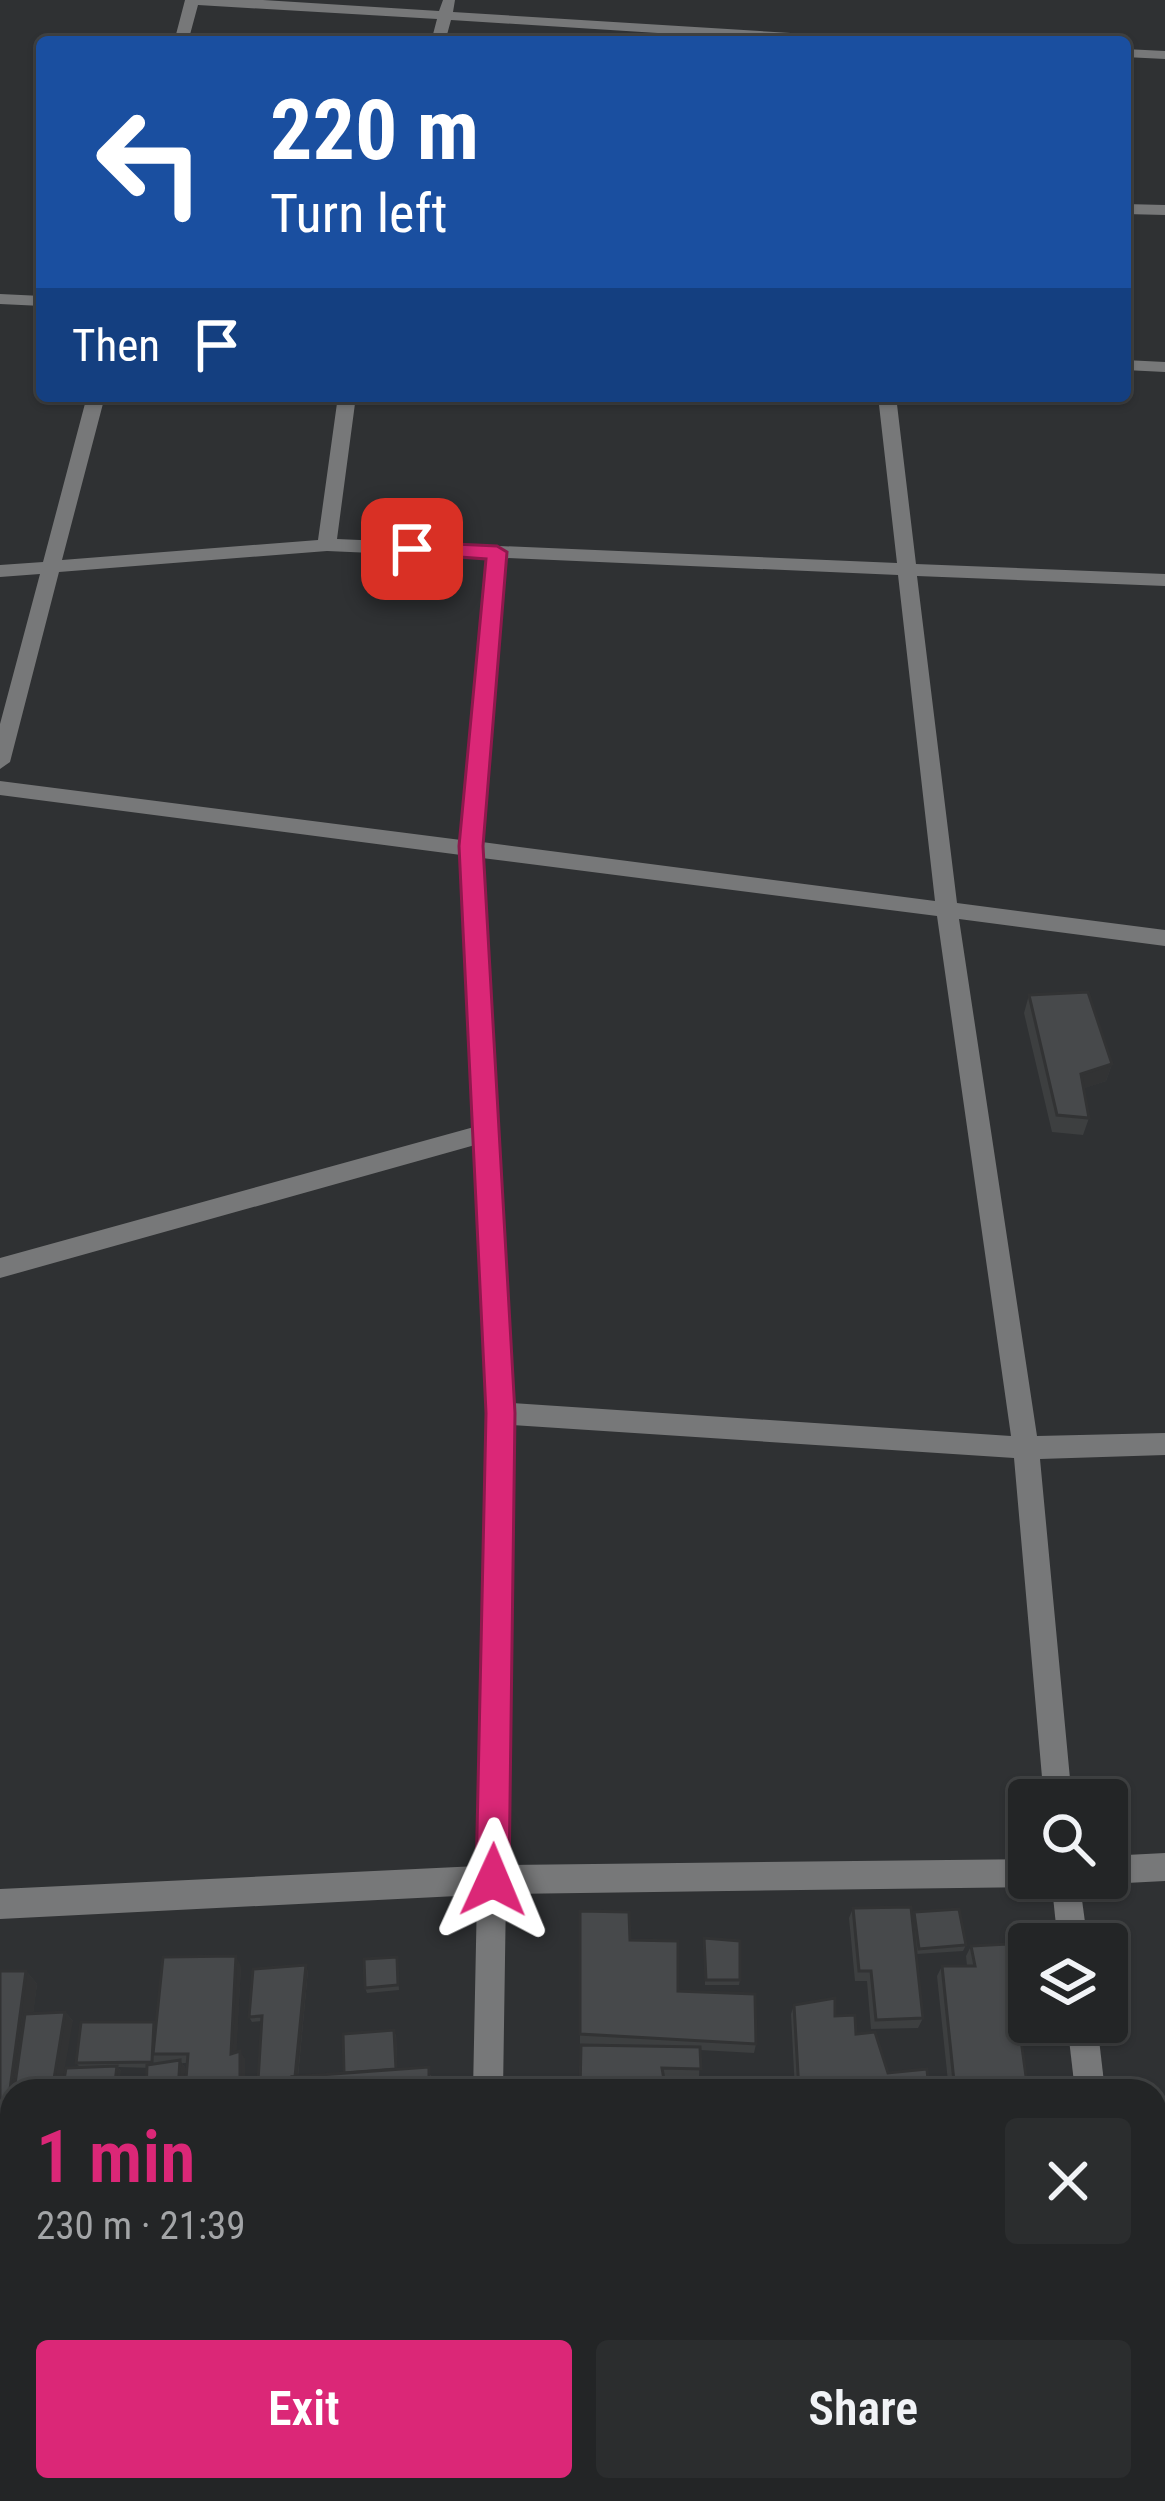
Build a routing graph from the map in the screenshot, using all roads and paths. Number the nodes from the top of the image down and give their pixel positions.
1 (193, 0) edge
2 (447, 7) edge
3 (183, 36) edge
4 (782, 36) edge
5 (1131, 53) edge
6 (1165, 55) edge
7 (1131, 208) edge
8 (1165, 210) edge
9 (0, 299) edge
10 (36, 301) edge
11 (1131, 365) edge
12 (1165, 367) edge
13 (94, 402) edge
14 (346, 402) edge
15 (888, 402) edge
16 (327, 545) junction
17 (497, 552) junction
18 (48, 566) junction
19 (0, 571) edge
20 (909, 571) junction
21 (1165, 580) edge
22 (0, 762) edge
23 (0, 788) edge
24 (471, 846) junction
25 (947, 913) junction
26 (1165, 938) edge
27 (485, 1133) junction
28 (0, 1268) edge
29 (500, 1413) junction
30 (1165, 1444) edge
31 (1025, 1448) junction
32 (1056, 1779) edge
33 (1165, 1867) edge
34 (1128, 1869) edge
35 (1008, 1873) edge
36 (493, 1880) junction
37 (0, 1904) edge
38 (1084, 2043) edge
39 (488, 2079) edge
40 (1089, 2079) edge

1 - 2 street
1 - 3 street
2 - 4 street
5 - 6 street
7 - 8 street
9 - 10 street
11 - 12 street
13 - 18 street
14 - 16 street
15 - 20 street
16 - 17 street
16 - 18 street
17 - 20 street
17 - 24 street
18 - 19 street
18 - 22 street
20 - 21 street
20 - 25 street
23 - 24 street
24 - 25 street
24 - 27 street
25 - 26 street
25 - 31 street
27 - 28 street
27 - 29 street
29 - 31 street
29 - 36 street
30 - 31 street
31 - 32 street
33 - 34 street
35 - 36 street
36 - 37 street
36 - 39 street
38 - 40 street

